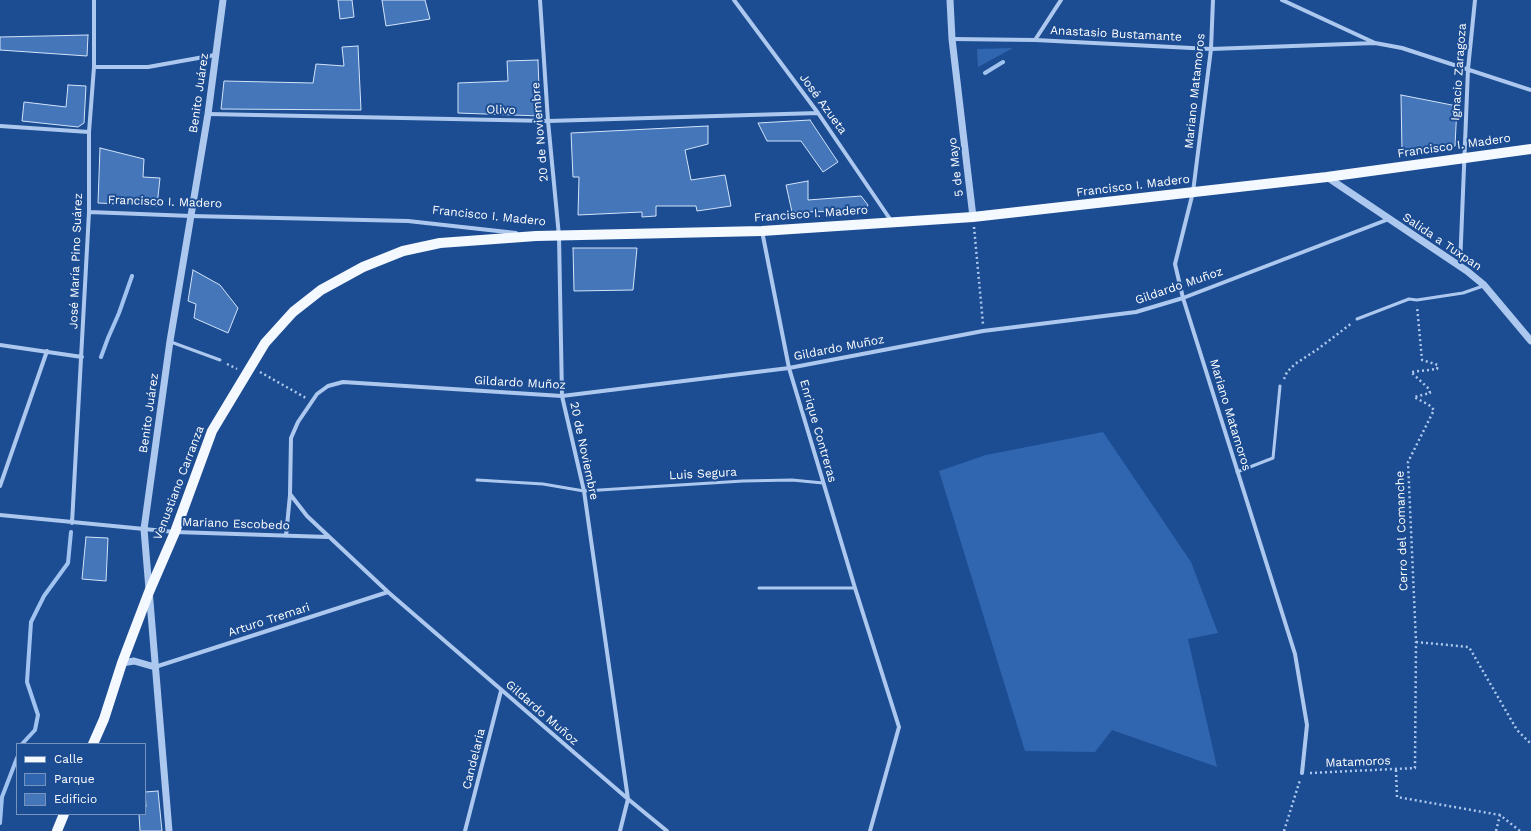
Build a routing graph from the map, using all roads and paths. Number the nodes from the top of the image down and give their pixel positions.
1 (94, 0) edge
2 (223, 0) edge
3 (540, 0) edge
4 (734, 0) edge
5 (950, 0) edge
6 (1061, 0) edge
7 (1213, 0) edge
8 (1282, 0) edge
9 (1475, 0) edge
10 (952, 39) junction
11 (1035, 40) junction
12 (1375, 43) junction
13 (1211, 48) junction
14 (215, 55) junction
15 (94, 67) junction
16 (1468, 69) junction
17 (1531, 90) edge
18 (818, 113) junction
19 (208, 114) junction
20 (548, 121) junction
21 (0, 126) edge
22 (89, 132) junction
23 (1531, 149) edge
24 (1463, 157) junction
25 (1327, 177) junction
26 (1193, 192) junction
27 (89, 212) junction
28 (191, 216) junction
29 (973, 217) junction
30 (1389, 219) junction
31 (892, 222) junction
32 (762, 231) junction
33 (536, 236) junction
34 (559, 236) junction
35 (1460, 266) junction
36 (1484, 285) junction
37 (1183, 298) junction
38 (1416, 300) junction
39 (1357, 319) joint
40 (983, 332) junction
41 (170, 341) junction
42 (1531, 341) edge
43 (0, 345) edge
44 (46, 351) junction
45 (82, 357) junction
46 (220, 360) joint
47 (789, 368) junction
48 (248, 370) junction
49 (1280, 386) joint
50 (562, 396) junction
51 (312, 401) junction
52 (1237, 472) junction
53 (477, 480) dead end
54 (823, 483) junction
55 (0, 486) edge
56 (584, 491) junction
57 (290, 494) junction
58 (0, 515) edge
59 (72, 522) junction
60 (144, 528) junction
61 (175, 532) junction
62 (286, 536) junction
63 (328, 537) junction
64 (758, 588) dead end
65 (855, 588) junction
66 (149, 592) junction
67 (388, 592) junction
68 (1416, 642) junction
69 (122, 663) junction
70 (155, 667) junction
71 (501, 691) junction
72 (93, 743) edge
73 (1531, 744) edge
74 (1415, 768) joint
75 (1396, 770) junction
76 (1302, 773) junction
77 (628, 799) junction
78 (64, 815) edge
79 (1500, 815) junction
80 (57, 831) edge
81 (169, 831) edge
82 (465, 831) edge
83 (620, 831) edge
84 (667, 831) edge
85 (870, 831) edge
86 (1284, 831) edge
87 (1496, 831) edge
88 (1520, 831) edge

1 - 15 street, José María Pino Suárez
2 - 14 street, Benito Juárez
3 - 20 street, 20 de Noviembre
4 - 18 street, José Azueta
5 - 10 street, 5 de Mayo
6 - 11 street
7 - 13 street, Mariano Matamoros
8 - 12 street
9 - 16 street, Ignacio Zaragoza
10 - 11 street, Anastasio Bustamante
10 - 29 street, 5 de Mayo
11 - 13 street, Anastasio Bustamante
12 - 13 street, Anastasio Bustamante
12 - 16 street
13 - 26 street, Mariano Matamoros
14 - 15 street
14 - 19 street, Benito Juárez
15 - 22 street, José María Pino Suárez
16 - 17 street
16 - 24 street, Ignacio Zaragoza
18 - 20 street, Olivo
18 - 31 street, José Azueta
19 - 20 street, Olivo
19 - 28 street, Benito Juárez
20 - 34 street, 20 de Noviembre
21 - 22 street
22 - 27 street, José María Pino Suárez
23 - 24 main road, Francisco I. Madero
24 - 25 main road, Francisco I. Madero
24 - 35 street, Ignacio Zaragoza
25 - 26 main road, Francisco I. Madero
25 - 30 street, Salida a Tuxpan
26 - 29 main road, Francisco I. Madero
26 - 37 street, Mariano Matamoros
27 - 28 street, Francisco I. Madero
27 - 45 street, José María Pino Suárez
28 - 33 street, Francisco I. Madero
28 - 41 street, Benito Juárez
29 - 31 main road, Francisco I. Madero
29 - 40 path
30 - 35 street, Salida a Tuxpan
30 - 37 street, Gildardo Muñoz
31 - 32 main road, Francisco I. Madero
32 - 34 main road, Francisco I. Madero
32 - 47 street, Enrique Contreras
33 - 34 main road, Francisco I. Madero
33 - 48 main road, Venustiano Carranza
34 - 50 street, 20 de Noviembre
35 - 36 street, Salida a Tuxpan
36 - 38 lane
36 - 42 street, Salida a Tuxpan
37 - 40 street, Gildardo Muñoz
37 - 52 street, Mariano Matamoros
38 - 39 lane
38 - 68 path, Cerro del Comanche
39 - 49 path
40 - 47 street, Gildardo Muñoz
41 - 46 lane
41 - 60 street, Benito Juárez
43 - 44 street
44 - 45 street
44 - 55 street
45 - 59 street, José María Pino Suárez
46 - 48 path
47 - 50 street, Gildardo Muñoz
47 - 54 street, Enrique Contreras
48 - 51 path
48 - 61 main road, Venustiano Carranza
49 - 52 lane
50 - 51 street, Gildardo Muñoz
50 - 56 street, 20 de Noviembre
51 - 57 street, Gildardo Muñoz
52 - 76 street, Mariano Matamoros
53 - 56 lane, Luis Segura
54 - 56 lane, Luis Segura
54 - 65 street, Enrique Contreras
56 - 77 street, 20 de Noviembre
57 - 62 street
57 - 63 street, Gildardo Muñoz
58 - 59 street, Mariano Escobedo
59 - 60 street, Mariano Escobedo
60 - 61 street, Mariano Escobedo
60 - 66 street, Benito Juárez
61 - 62 street, Mariano Escobedo
61 - 66 main road, Venustiano Carranza
62 - 63 street, Mariano Escobedo
63 - 67 street, Gildardo Muñoz
64 - 65 lane
65 - 85 street, Enrique Contreras
66 - 69 main road, Venustiano Carranza
66 - 70 street, Benito Juárez
67 - 70 street, Arturo Tremari
67 - 71 street, Gildardo Muñoz
68 - 73 path
68 - 74 path, Cerro del Comanche
69 - 70 street
69 - 72 main road, Venustiano Carranza
70 - 81 street, Benito Juárez
71 - 77 street, Gildardo Muñoz
71 - 82 street, Candelaria
74 - 75 path, Matamoros
75 - 76 path, Matamoros
75 - 79 path
76 - 86 path
77 - 83 street, 20 de Noviembre
77 - 84 street, Gildardo Muñoz
78 - 80 main road
79 - 87 path
79 - 88 path

